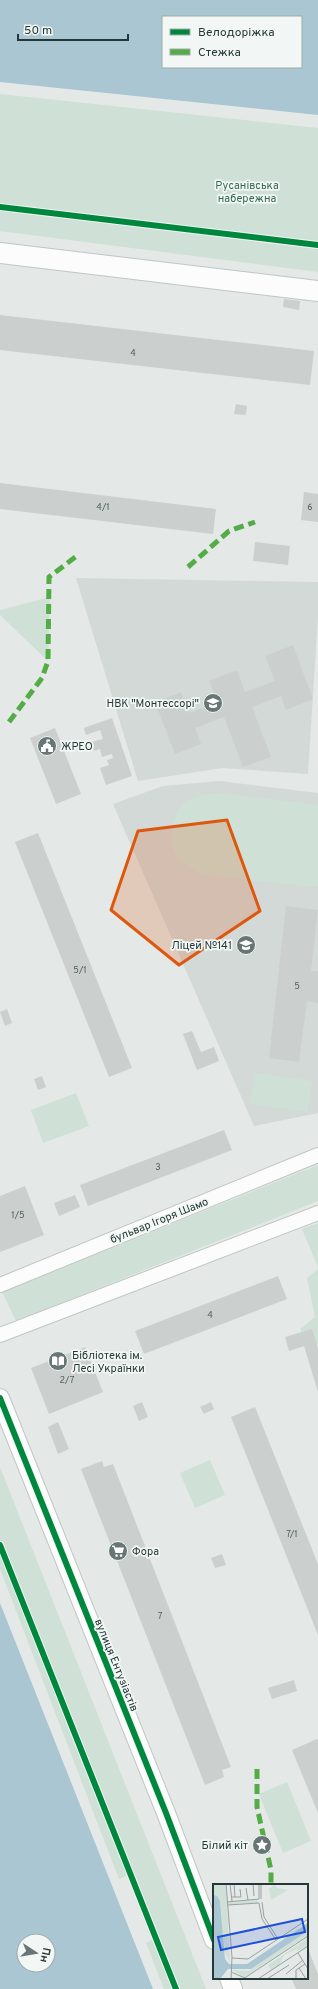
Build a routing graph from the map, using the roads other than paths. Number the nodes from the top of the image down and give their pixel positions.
1 (0, 253) edge
2 (318, 291) edge
3 (318, 1155) edge
4 (318, 1213) edge
5 (0, 1286) edge
6 (0, 1335) edge
7 (0, 1398) edge
8 (213, 1937) edge
9 (229, 1979) edge
10 (233, 1989) edge

1 - 2 main road
3 - 5 street, бульвар Ігоря Шамо
4 - 6 street
7 - 8 street, вулиця Ентузіастів
9 - 10 street

